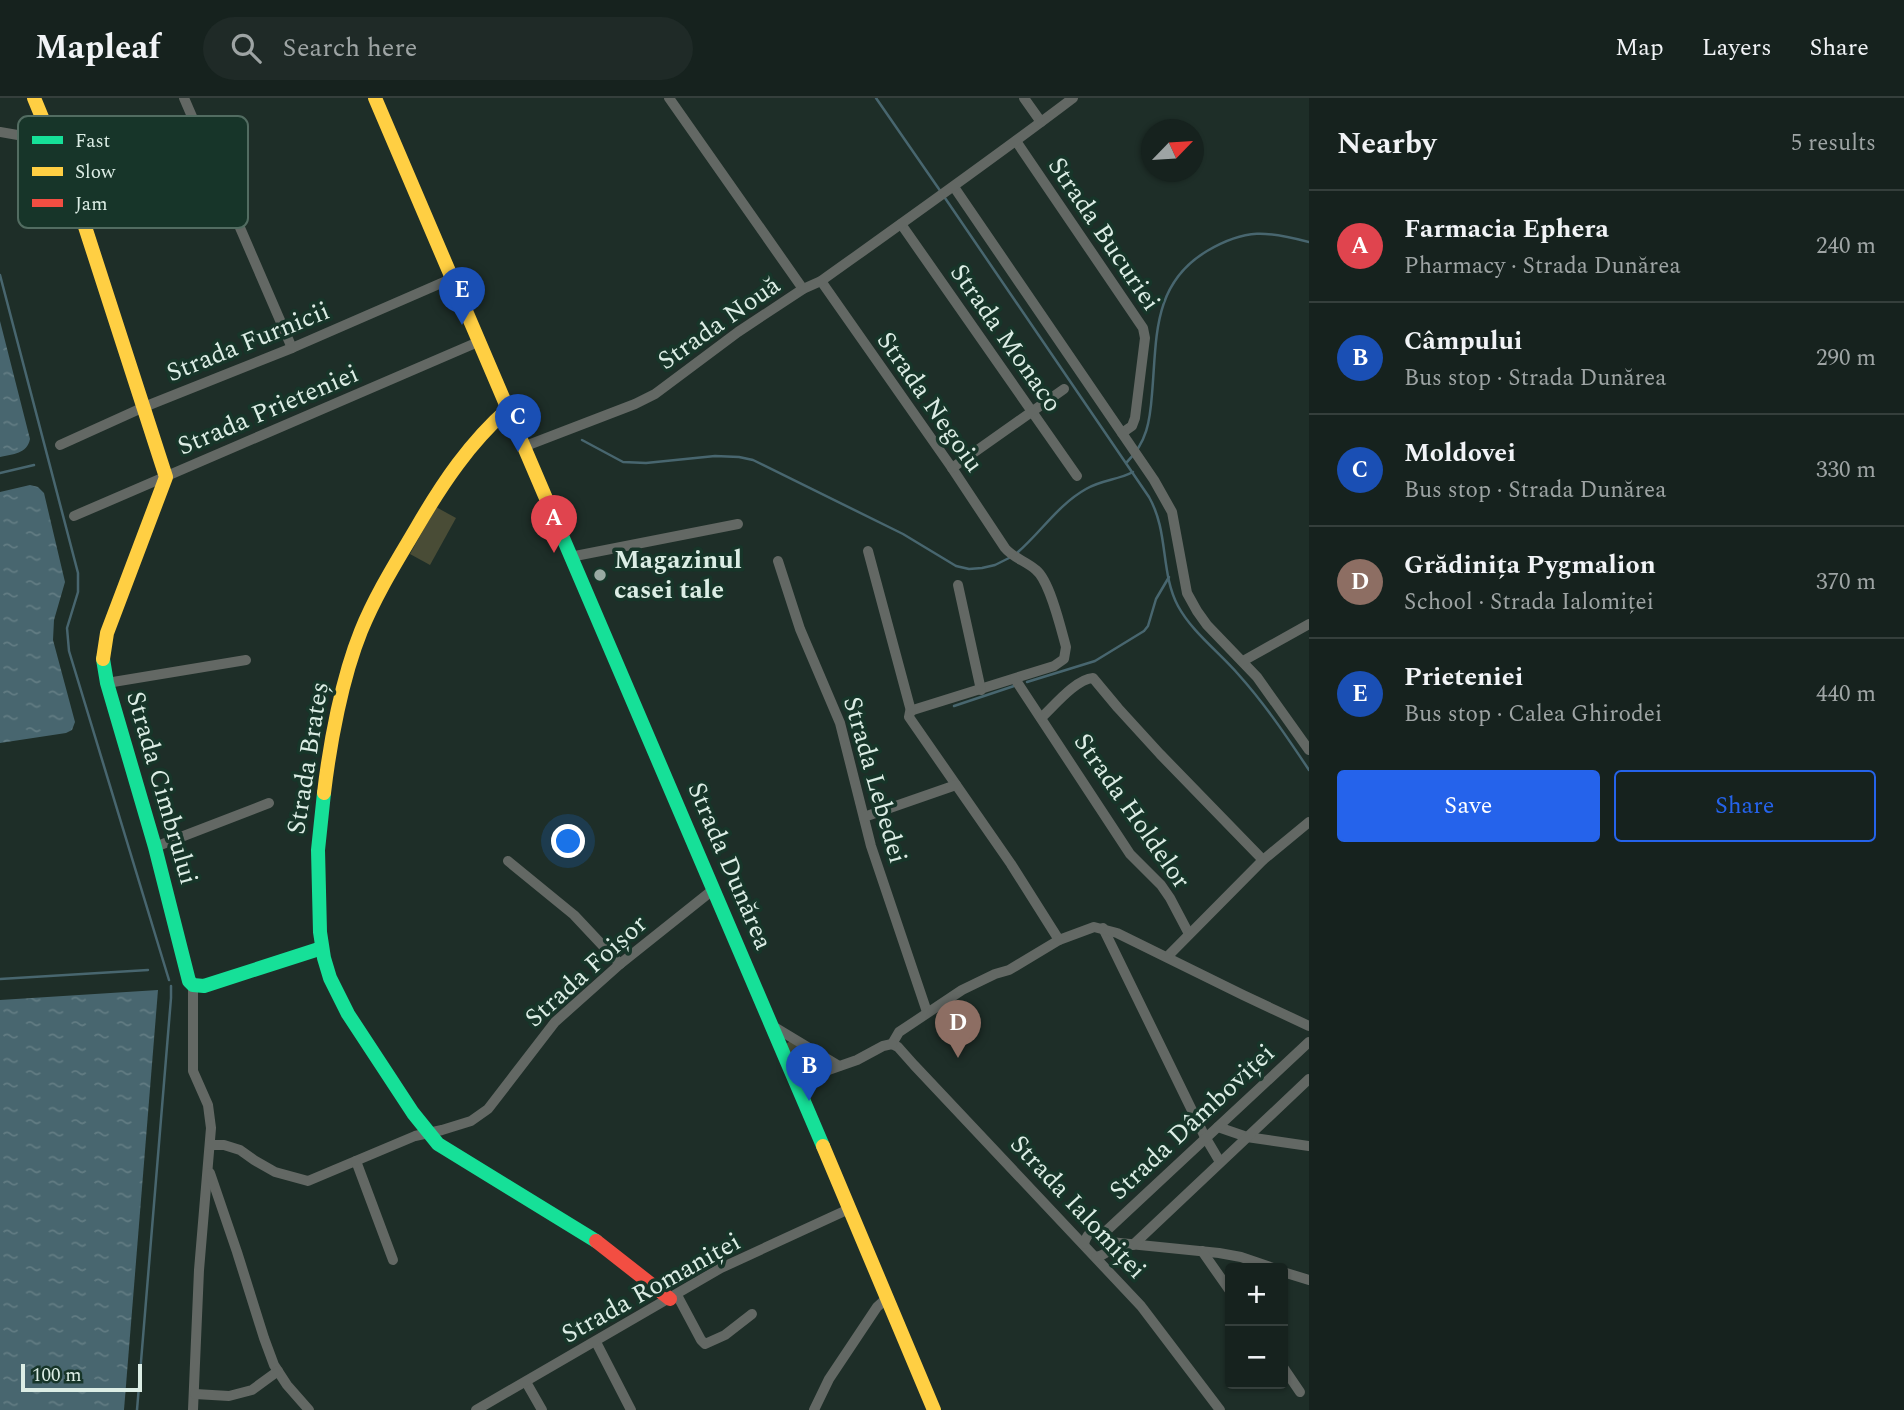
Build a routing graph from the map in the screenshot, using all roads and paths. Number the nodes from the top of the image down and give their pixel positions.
1 (34, 98) edge
2 (184, 98) edge
3 (375, 98) edge
4 (669, 98) edge
5 (1024, 98) edge
6 (1073, 98) edge
7 (42, 116) edge
8 (192, 116) edge
9 (1041, 122) junction
10 (0, 132) edge
11 (18, 135) edge
12 (1016, 141) junction
13 (954, 187) junction
14 (901, 224) junction
15 (85, 228) edge
16 (240, 228) edge
17 (453, 278) junction
18 (821, 281) junction
19 (803, 289) junction
20 (478, 342) junction
21 (292, 348) junction
22 (1064, 389) dead end
23 (144, 407) junction
24 (508, 409) junction
25 (1032, 412) junction
26 (1122, 433) junction
27 (60, 445) dead end
28 (523, 447) junction
29 (952, 468) junction
30 (1077, 475) dead end
31 (166, 477) junction
32 (74, 516) dead end
33 (738, 524) dead end
34 (868, 551) dead end
35 (570, 557) junction
36 (778, 561) dead end
37 (958, 585) dead end
38 (1309, 624) edge
39 (246, 660) dead end
40 (1243, 661) junction
41 (1015, 679) junction
42 (107, 683) junction
43 (981, 690) junction
44 (911, 711) junction
45 (1041, 718) junction
46 (1309, 750) edge
47 (956, 785) junction
48 (269, 803) dead end
49 (864, 817) junction
50 (1309, 822) edge
51 (155, 847) junction
52 (1263, 860) junction
53 (508, 861) dead end
54 (714, 889) junction
55 (1103, 928) junction
56 (1189, 934) junction
57 (1059, 940) junction
58 (322, 948) junction
59 (1167, 957) junction
60 (620, 964) junction
61 (193, 985) junction
62 (928, 1012) junction
63 (771, 1025) junction
64 (1309, 1026) edge
65 (1309, 1042) edge
66 (892, 1044) junction
67 (839, 1066) junction
68 (1309, 1079) edge
69 (794, 1082) junction
70 (1218, 1127) junction
71 (426, 1133) junction
72 (1247, 1137) junction
73 (1206, 1138) junction
74 (210, 1145) junction
75 (1309, 1146) edge
76 (356, 1161) junction
77 (1220, 1162) junction
78 (209, 1169) junction
79 (849, 1209) junction
80 (1107, 1238) junction
81 (1084, 1244) junction
82 (1133, 1245) junction
83 (1202, 1251) junction
84 (1096, 1257) junction
85 (393, 1260) dead end
86 (1257, 1263) edge
87 (1288, 1274) edge
88 (1309, 1280) edge
89 (1225, 1284) edge
90 (673, 1297) junction
91 (887, 1298) junction
92 (752, 1314) dead end
93 (596, 1342) junction
94 (278, 1371) junction
95 (1288, 1374) edge
96 (526, 1382) junction
97 (1300, 1392) dead end
98 (195, 1394) junction
99 (193, 1410) edge
100 (309, 1410) edge
101 (476, 1410) edge
102 (542, 1410) edge
103 (631, 1410) edge
104 (814, 1410) edge
105 (934, 1410) edge
106 (1220, 1410) edge

1 - 7 street
2 - 8 street
3 - 17 street, Strada Dunărea
4 - 19 street
5 - 9 street
6 - 9 street, Strada Nouă
9 - 12 street, Strada Nouă
10 - 11 street
12 - 13 street, Strada Nouă
12 - 26 street, Strada Bucuriei
13 - 14 street, Strada Nouă
13 - 26 street
14 - 18 street, Strada Nouă
14 - 25 street, Strada Monaco
15 - 23 street
16 - 21 street
17 - 20 street, Strada Dunărea
17 - 21 street, Strada Furnicii
18 - 19 street, Strada Nouă
18 - 29 street, Strada Negoiu
19 - 28 street, Strada Nouă
20 - 24 street, Strada Dunărea
20 - 31 street, Strada Prieteniei
21 - 23 street, Strada Furnicii
22 - 25 street
23 - 27 street, Strada Furnicii
23 - 31 street
24 - 28 street, Strada Dunărea
24 - 58 street, Strada Brateș
25 - 29 street
25 - 30 street, Strada Monaco
26 - 40 street
28 - 35 street, Strada Dunărea
29 - 41 street, Strada Negoiu
31 - 32 street, Strada Prieteniei
31 - 42 street, Strada Cimbrului
33 - 35 street
34 - 44 street
35 - 54 street, Strada Dunărea
36 - 49 street, Strada Lebedei
37 - 43 street
38 - 40 street
39 - 42 street
40 - 46 street
41 - 43 street
41 - 45 street, Strada Holdelor
42 - 51 street, Strada Cimbrului
43 - 44 street
44 - 47 street
45 - 52 street
45 - 56 street, Strada Holdelor
47 - 49 street
47 - 57 street
48 - 51 street
49 - 62 street, Strada Lebedei
50 - 52 street
51 - 61 street, Strada Cimbrului
52 - 56 street
53 - 60 street
54 - 60 street, Strada Foișor
54 - 63 street, Strada Dunărea
55 - 57 street
55 - 59 street
55 - 73 street
56 - 59 street
57 - 62 street
58 - 61 street
58 - 71 street, Strada Brateș
59 - 64 street
60 - 71 street, Strada Foișor
61 - 74 street
62 - 66 street
63 - 67 street
63 - 69 street, Strada Dunărea
65 - 70 street, Strada Dâmboviței
66 - 67 street
66 - 81 street, Strada Ialomiței
67 - 69 street
68 - 72 street
69 - 79 street, Strada Dunărea
70 - 72 street
70 - 73 street, Strada Dâmboviței
71 - 76 street, Strada Foișor
71 - 90 street, Strada Brateș
72 - 75 street
72 - 77 street
73 - 77 street
73 - 80 street, Strada Dâmboviței
74 - 76 street, Strada Foișor
74 - 78 street
76 - 85 street
77 - 82 street
78 - 94 street
78 - 98 street
79 - 90 street, Strada Romaniței
79 - 91 street, Strada Dunărea
80 - 81 street
80 - 82 street
80 - 84 street
81 - 84 street, Strada Ialomiței
82 - 83 street
83 - 86 street
83 - 89 street
84 - 106 street, Strada Ialomiței
87 - 88 street
90 - 92 street
90 - 93 street, Strada Romaniței
91 - 104 street
91 - 105 street, Strada Dunărea
93 - 96 street, Strada Romaniței
93 - 103 street
94 - 98 street
94 - 100 street
95 - 97 street
96 - 101 street, Strada Romaniței
96 - 102 street
98 - 99 street

